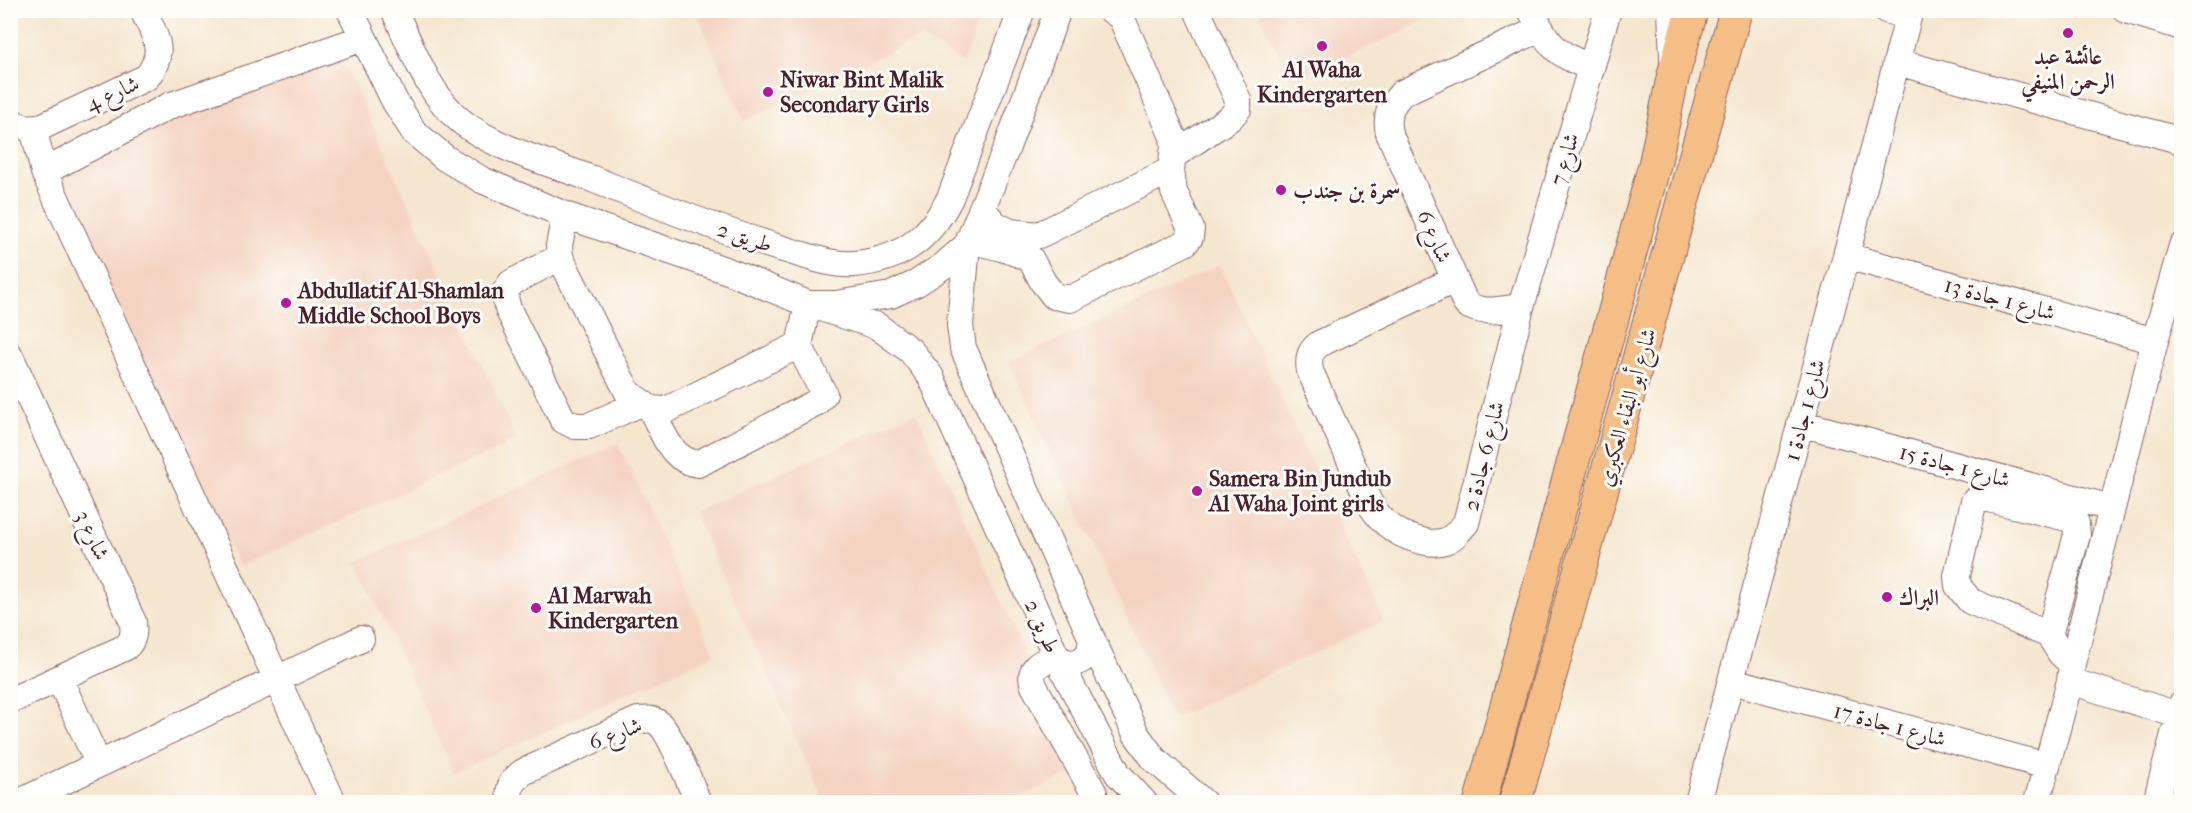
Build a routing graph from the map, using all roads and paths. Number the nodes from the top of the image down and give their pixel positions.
1 (143, 10) edge
2 (350, 10) edge
3 (394, 10) edge
4 (1022, 10) edge
5 (1058, 10) edge
6 (1197, 10) edge
7 (1608, 10) edge
8 (1671, 10) edge
9 (1692, 10) edge
10 (1736, 10) edge
11 (2126, 10) edge
12 (1118, 13) edge
13 (1901, 13) edge
14 (1535, 20) edge
15 (2181, 27) edge
16 (363, 38) junction
17 (411, 48) junction
18 (1008, 50) junction
19 (1897, 62) junction
20 (1039, 66) junction
21 (1591, 67) junction
22 (377, 68) junction
23 (1673, 76) junction
24 (22, 125) edge
25 (975, 131) junction
26 (2181, 141) edge
27 (1007, 147) junction
28 (1172, 163) junction
29 (1655, 163) junction
30 (44, 172) junction
31 (659, 206) junction
32 (982, 209) junction
33 (565, 215) junction
34 (739, 236) junction
35 (644, 241) junction
36 (968, 243) junction
37 (2181, 246) edge
38 (1035, 247) junction
39 (1846, 256) junction
40 (560, 257) junction
41 (728, 271) junction
42 (1454, 280) junction
43 (808, 304) junction
44 (1521, 307) junction
45 (2154, 341) junction
46 (799, 345) junction
47 (10, 356) edge
48 (1639, 362) junction
49 (646, 406) junction
50 (993, 418) junction
51 (1800, 423) junction
52 (957, 434) junction
53 (2111, 508) junction
54 (2049, 635) junction
55 (1091, 637) junction
56 (361, 639) dead end
57 (1056, 656) junction
58 (2071, 673) junction
59 (59, 678) junction
60 (276, 680) junction
61 (1732, 681) junction
62 (10, 701) edge
63 (2180, 709) edge
64 (98, 764) junction
65 (2047, 766) junction
66 (1118, 774) junction
67 (1091, 798) edge
68 (26, 801) edge
69 (333, 802) edge
70 (510, 802) edge
71 (698, 802) edge
72 (1144, 802) edge
73 (1203, 802) edge
74 (1480, 802) edge
75 (1515, 802) edge
76 (1698, 802) edge
77 (2037, 802) edge
78 (2156, 802) edge

1 - 24 street, شارع 4
2 - 16 street, طريق 2
3 - 17 street, طريق 2
4 - 18 street, طريق 2
5 - 20 street, طريق 2
6 - 28 street
7 - 21 street, شارع 7
8 - 23 street
9 - 23 main road, شارع أبو البقاء العكبري
10 - 48 main road, شارع أبو البقاء العكبري
11 - 15 street
12 - 28 street
13 - 19 street, شارع 1 جادة 1
14 - 21 street
14 - 42 street, شارع 6
16 - 22 street, طريق 2
16 - 30 street
17 - 22 street
17 - 31 street, طريق 2
18 - 20 street
18 - 25 street, طريق 2
19 - 26 street
19 - 39 street, شارع 1 جادة 1
20 - 27 street, طريق 2
21 - 44 street, شارع 7
22 - 33 street, طريق 2
23 - 29 main road, شارع أبو البقاء العكبري
24 - 30 street
25 - 27 street
25 - 34 street, طريق 2
27 - 32 street, طريق 2
28 - 38 street
28 - 38 street
29 - 48 main road
29 - 74 main road, شارع أبو البقاء العكبري
30 - 60 street
31 - 34 street, طريق 2
31 - 35 street
32 - 36 street, طريق 2
32 - 38 street
33 - 35 street, طريق 2
33 - 40 street
34 - 41 street
35 - 41 street, طريق 2
36 - 38 street
36 - 43 street, طريق 2
36 - 50 street, طريق 2
37 - 45 street
39 - 45 street, شارع 1 جادة 13
39 - 51 street, شارع 1 جادة 1
40 - 49 street
40 - 49 street
41 - 43 street, طريق 2
42 - 44 street, شارع 6
42 - 44 street, شارع 6 جادة 2
43 - 46 street
43 - 52 street, طريق 2
45 - 53 street
46 - 49 street
46 - 49 street
47 - 59 street, شارع 3
48 - 75 main road, شارع أبو البقاء العكبري
50 - 52 street
50 - 55 street, طريق 2
51 - 53 street, شارع 1 جادة 15
51 - 61 street, شارع 1 جادة 1
52 - 57 street, طريق 2
53 - 58 street
54 - 54 street
54 - 58 street
55 - 57 street
55 - 73 street, طريق 2
56 - 60 street
57 - 66 street, طريق 2
57 - 67 street
58 - 63 street
58 - 65 street
59 - 62 street, شارع 3
59 - 64 street
60 - 64 street
60 - 69 street
61 - 65 street, شارع 1 جادة 17
61 - 76 street, شارع 1 جادة 1
63 - 78 street
64 - 68 street
65 - 77 street
66 - 67 street
66 - 72 street, طريق 2
70 - 71 street, شارع 6

